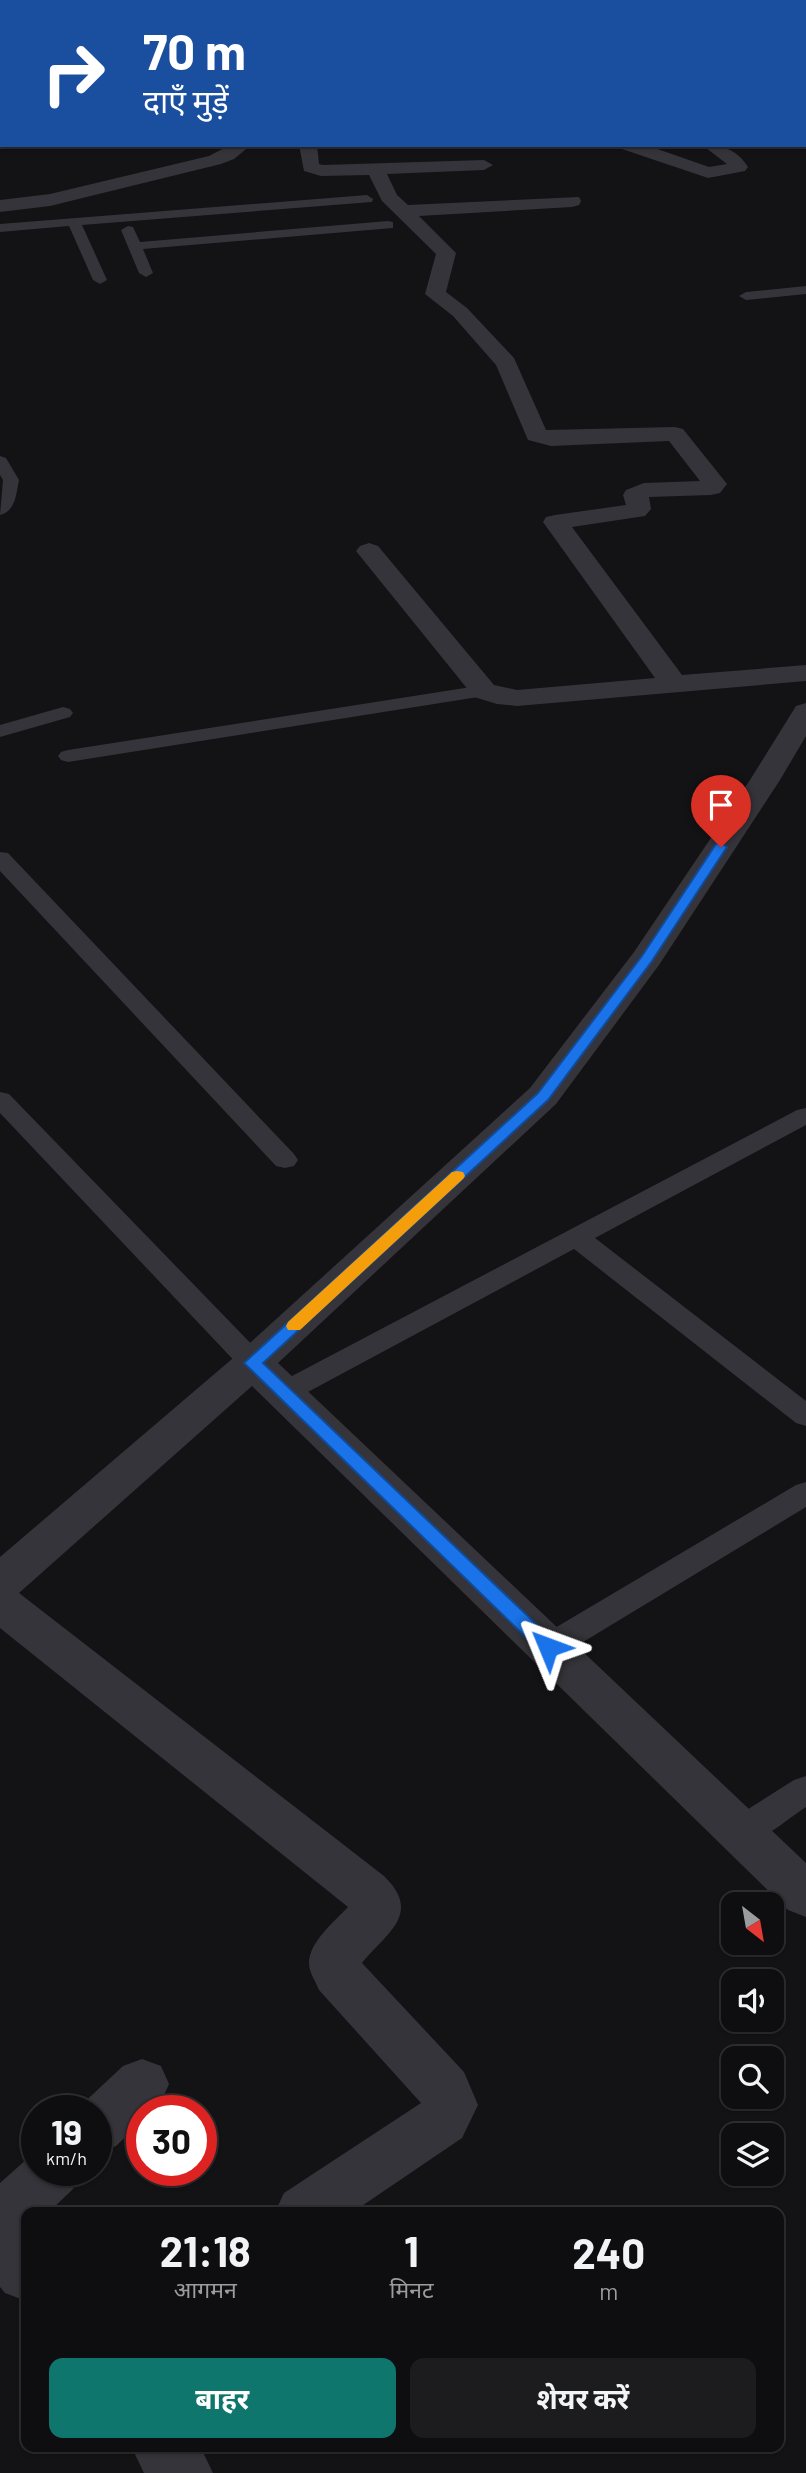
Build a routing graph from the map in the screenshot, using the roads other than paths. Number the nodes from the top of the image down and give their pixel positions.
1 (239, 147) edge
2 (308, 147) edge
3 (634, 147) edge
4 (714, 147) edge
5 (484, 165) dead end
6 (376, 169) junction
7 (367, 199) dead end
8 (572, 201) dead end
9 (32, 204) junction
10 (0, 206) edge
11 (0, 217) edge
12 (123, 218) junction
13 (396, 218) junction
14 (74, 222) junction
15 (0, 228) edge
16 (135, 246) junction
17 (146, 273) dead end
18 (100, 280) dead end
19 (806, 290) edge
20 (746, 296) dead end
21 (0, 461) edge
22 (0, 510) edge
23 (369, 551) dead end
24 (806, 674) edge
25 (676, 685) junction
26 (484, 691) junction
27 (806, 712) edge
28 (62, 713) dead end
29 (0, 731) edge
30 (68, 756) dead end
31 (0, 858) edge
32 (2, 1103) edge
33 (806, 1115) edge
34 (285, 1160) dead end
35 (576, 1237) junction
36 (268, 1378) junction
37 (806, 1416) edge
38 (806, 1493) edge
39 (0, 1583) edge
40 (0, 1604) edge
41 (548, 1647) junction
42 (806, 1790) edge
43 (740, 1832) junction
44 (806, 1895) edge
45 (142, 2084) dead end
46 (112, 2113) edge
47 (36, 2186) edge
48 (312, 2207) edge
49 (0, 2221) edge
50 (0, 2245) edge
51 (21, 2268) edge
52 (166, 2452) edge
53 (182, 2473) edge

1 - 9 street
2 - 6 street
3 - 4 street
5 - 6 street
6 - 13 street
7 - 12 lane
8 - 13 street
9 - 10 street
9 - 11 lane
12 - 14 lane
12 - 16 lane
13 - 16 lane
13 - 25 street
14 - 15 lane
14 - 18 lane
16 - 17 lane
19 - 20 lane
21 - 22 lane
23 - 26 street
24 - 25 street
25 - 26 street
26 - 30 lane
27 - 36 street
28 - 29 lane
31 - 34 lane
32 - 36 lane
33 - 35 lane
35 - 36 lane
35 - 37 lane
36 - 39 street
36 - 41 street
38 - 41 lane
40 - 48 street
41 - 43 street
42 - 43 lane
43 - 44 street
45 - 46 street
47 - 49 street
50 - 51 street
52 - 53 street

